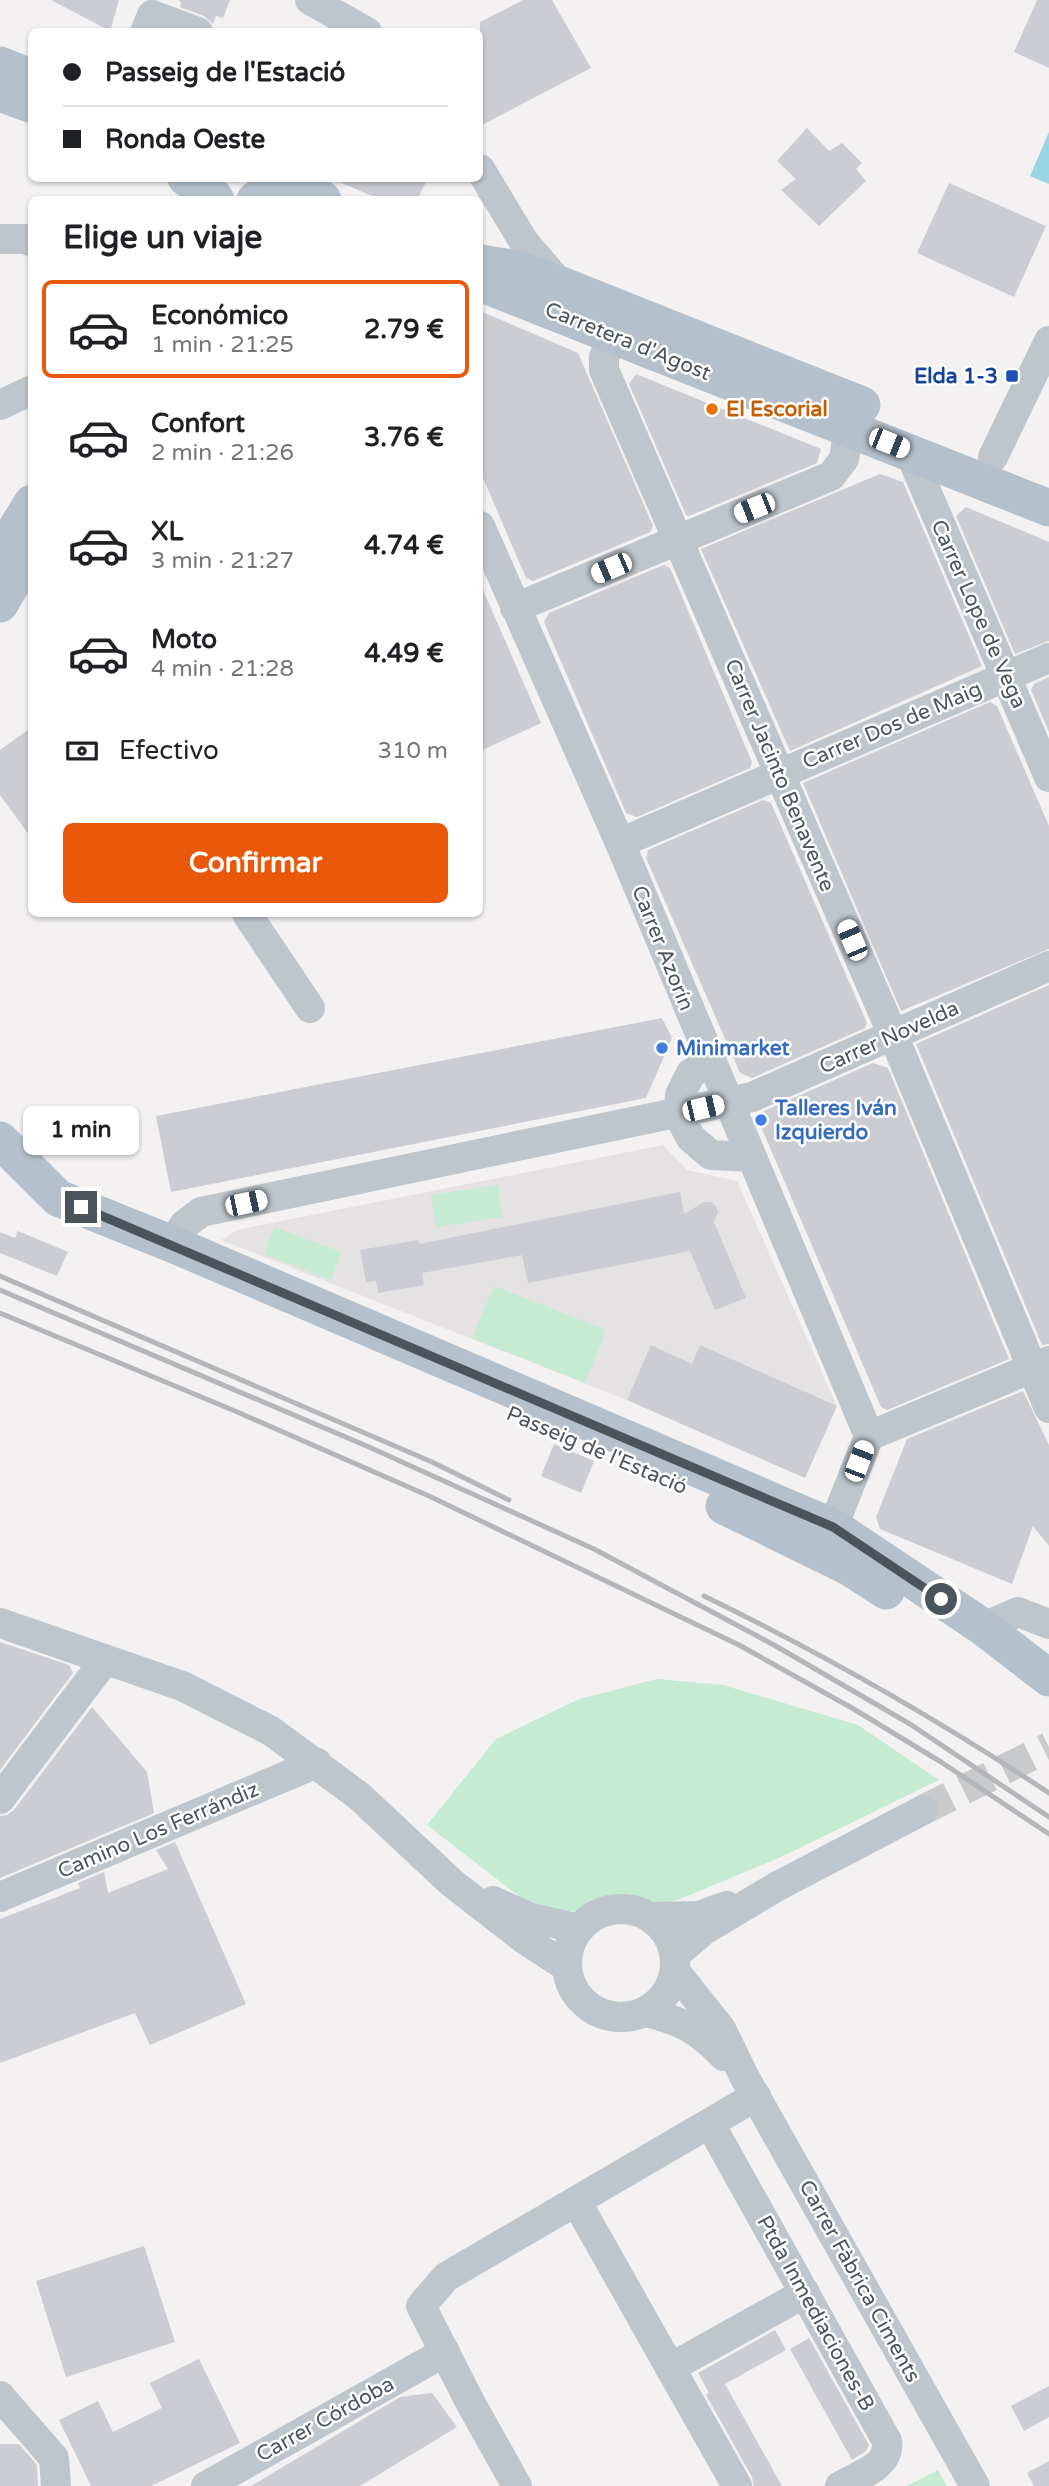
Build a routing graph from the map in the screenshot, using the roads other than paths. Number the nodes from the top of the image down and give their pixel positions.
1 (310, 0) edge
2 (147, 28) edge
3 (187, 28) edge
4 (360, 28) edge
5 (0, 65) edge
6 (28, 76) edge
7 (0, 93) edge
8 (28, 104) edge
9 (483, 174) edge
10 (192, 182) edge
11 (245, 182) edge
12 (263, 194) edge
13 (213, 196) edge
14 (319, 196) edge
15 (0, 239) edge
16 (28, 240) edge
17 (483, 263) edge
18 (483, 284) edge
19 (561, 285) junction
20 (612, 336) junction
21 (1049, 341) edge
22 (28, 392) edge
23 (0, 405) edge
24 (849, 427) junction
25 (909, 451) junction
26 (988, 469) junction
27 (1049, 480) edge
28 (1049, 508) edge
29 (28, 515) edge
30 (483, 533) edge
31 (678, 540) junction
32 (15, 556) edge
33 (0, 604) edge
34 (515, 608) junction
35 (1049, 658) edge
36 (1007, 675) junction
37 (779, 774) junction
38 (1049, 778) edge
39 (620, 843) junction
40 (249, 917) edge
41 (1049, 966) edge
42 (310, 1008) dead end
43 (893, 1035) junction
44 (710, 1062) junction
45 (728, 1102) junction
46 (678, 1114) junction
47 (0, 1140) edge
48 (751, 1157) junction
49 (0, 1172) edge
50 (172, 1244) junction
51 (1041, 1365) edge
52 (1049, 1408) edge
53 (869, 1436) junction
54 (833, 1527) junction
55 (0, 1623) edge
56 (1049, 1624) edge
57 (983, 1627) junction
58 (105, 1660) junction
59 (1049, 1678) edge
60 (1049, 1708) edge
61 (317, 1763) junction
62 (0, 1799) edge
63 (923, 1810) tunnel mouth
64 (452, 1883) junction
65 (776, 1887) junction
66 (0, 1897) edge
67 (649, 1917) junction
68 (579, 1929) junction
69 (675, 1963) junction
70 (567, 1967) junction
71 (646, 2012) junction
72 (750, 2086) junction
73 (710, 2124) junction
74 (576, 2201) junction
75 (805, 2293) junction
76 (445, 2352) junction
77 (670, 2368) junction
78 (0, 2396) edge
79 (56, 2486) edge
80 (206, 2486) edge
81 (517, 2486) edge
82 (737, 2486) edge
83 (840, 2486) edge
84 (975, 2486) edge

1 - 4 street
2 - 3 street
5 - 6 main road
7 - 8 main road
9 - 19 street
10 - 13 main road
11 - 12 main road
12 - 14 main road
15 - 16 street
17 - 19 main road, Carretera d'Agost
18 - 20 main road, Carretera d'Agost
19 - 26 main road, Carretera d'Agost
20 - 24 main road, Carretera d'Agost
20 - 31 street, Carrer Jacinto Benavente
21 - 26 street
22 - 23 street
24 - 25 main road, Carretera d'Agost
24 - 31 street
25 - 26 main road, Carretera d'Agost
25 - 36 street, Carrer Lope de Vega
26 - 27 main road, Carretera d'Agost
26 - 28 main road, Carretera d'Agost
29 - 32 main road
30 - 34 street, Carrer Azorín
31 - 34 street
31 - 37 street, Carrer Jacinto Benavente
32 - 33 main road
34 - 39 street, Carrer Azorín
35 - 36 street, Carrer Dos de Maig
36 - 37 street, Carrer Dos de Maig
36 - 38 street, Carrer Lope de Vega
37 - 39 street, Carrer Dos de Maig
37 - 43 street, Carrer Jacinto Benavente
39 - 44 street, Carrer Azorín
40 - 42 street
41 - 43 street, Carrer Novelda
43 - 45 street, Carrer Novelda
43 - 51 street, Carrer Jacinto Benavente
44 - 45 street, Carrer Azorín
44 - 46 street
45 - 46 street, Carrer Novelda
45 - 48 street, Carrer Azorín
46 - 48 street
46 - 50 street, Carrer Novelda
47 - 50 main road, Passeig de l'Estació
48 - 53 street, Carrer Azorín
49 - 60 main road, Passeig de l'Estació
50 - 54 main road, Passeig de l'Estació
51 - 52 street, Carrer Jacinto Benavente
51 - 53 street
53 - 54 street
54 - 57 main road, Passeig de l'Estació
55 - 58 street
56 - 57 street
57 - 59 main road, Passeig de l'Estació
58 - 61 street
58 - 62 street
61 - 64 street
61 - 66 street, Camino Los Ferrándiz
63 - 65 street
64 - 68 street
64 - 70 street
65 - 67 street
65 - 69 street
67 - 68 street
67 - 69 street
68 - 70 street
69 - 71 street
69 - 72 street, Carrer Fàbrica Ciments
70 - 71 street
71 - 72 street, Carrer Fàbrica Ciments
72 - 73 street
72 - 84 street, Carrer Fàbrica Ciments
73 - 74 street
73 - 75 street, Ptda Inmediaciones-B
74 - 76 street
74 - 77 street
75 - 77 street
75 - 83 street, Ptda Inmediaciones-B
76 - 80 street, Carrer Córdoba
76 - 81 street
77 - 82 street
78 - 79 street

